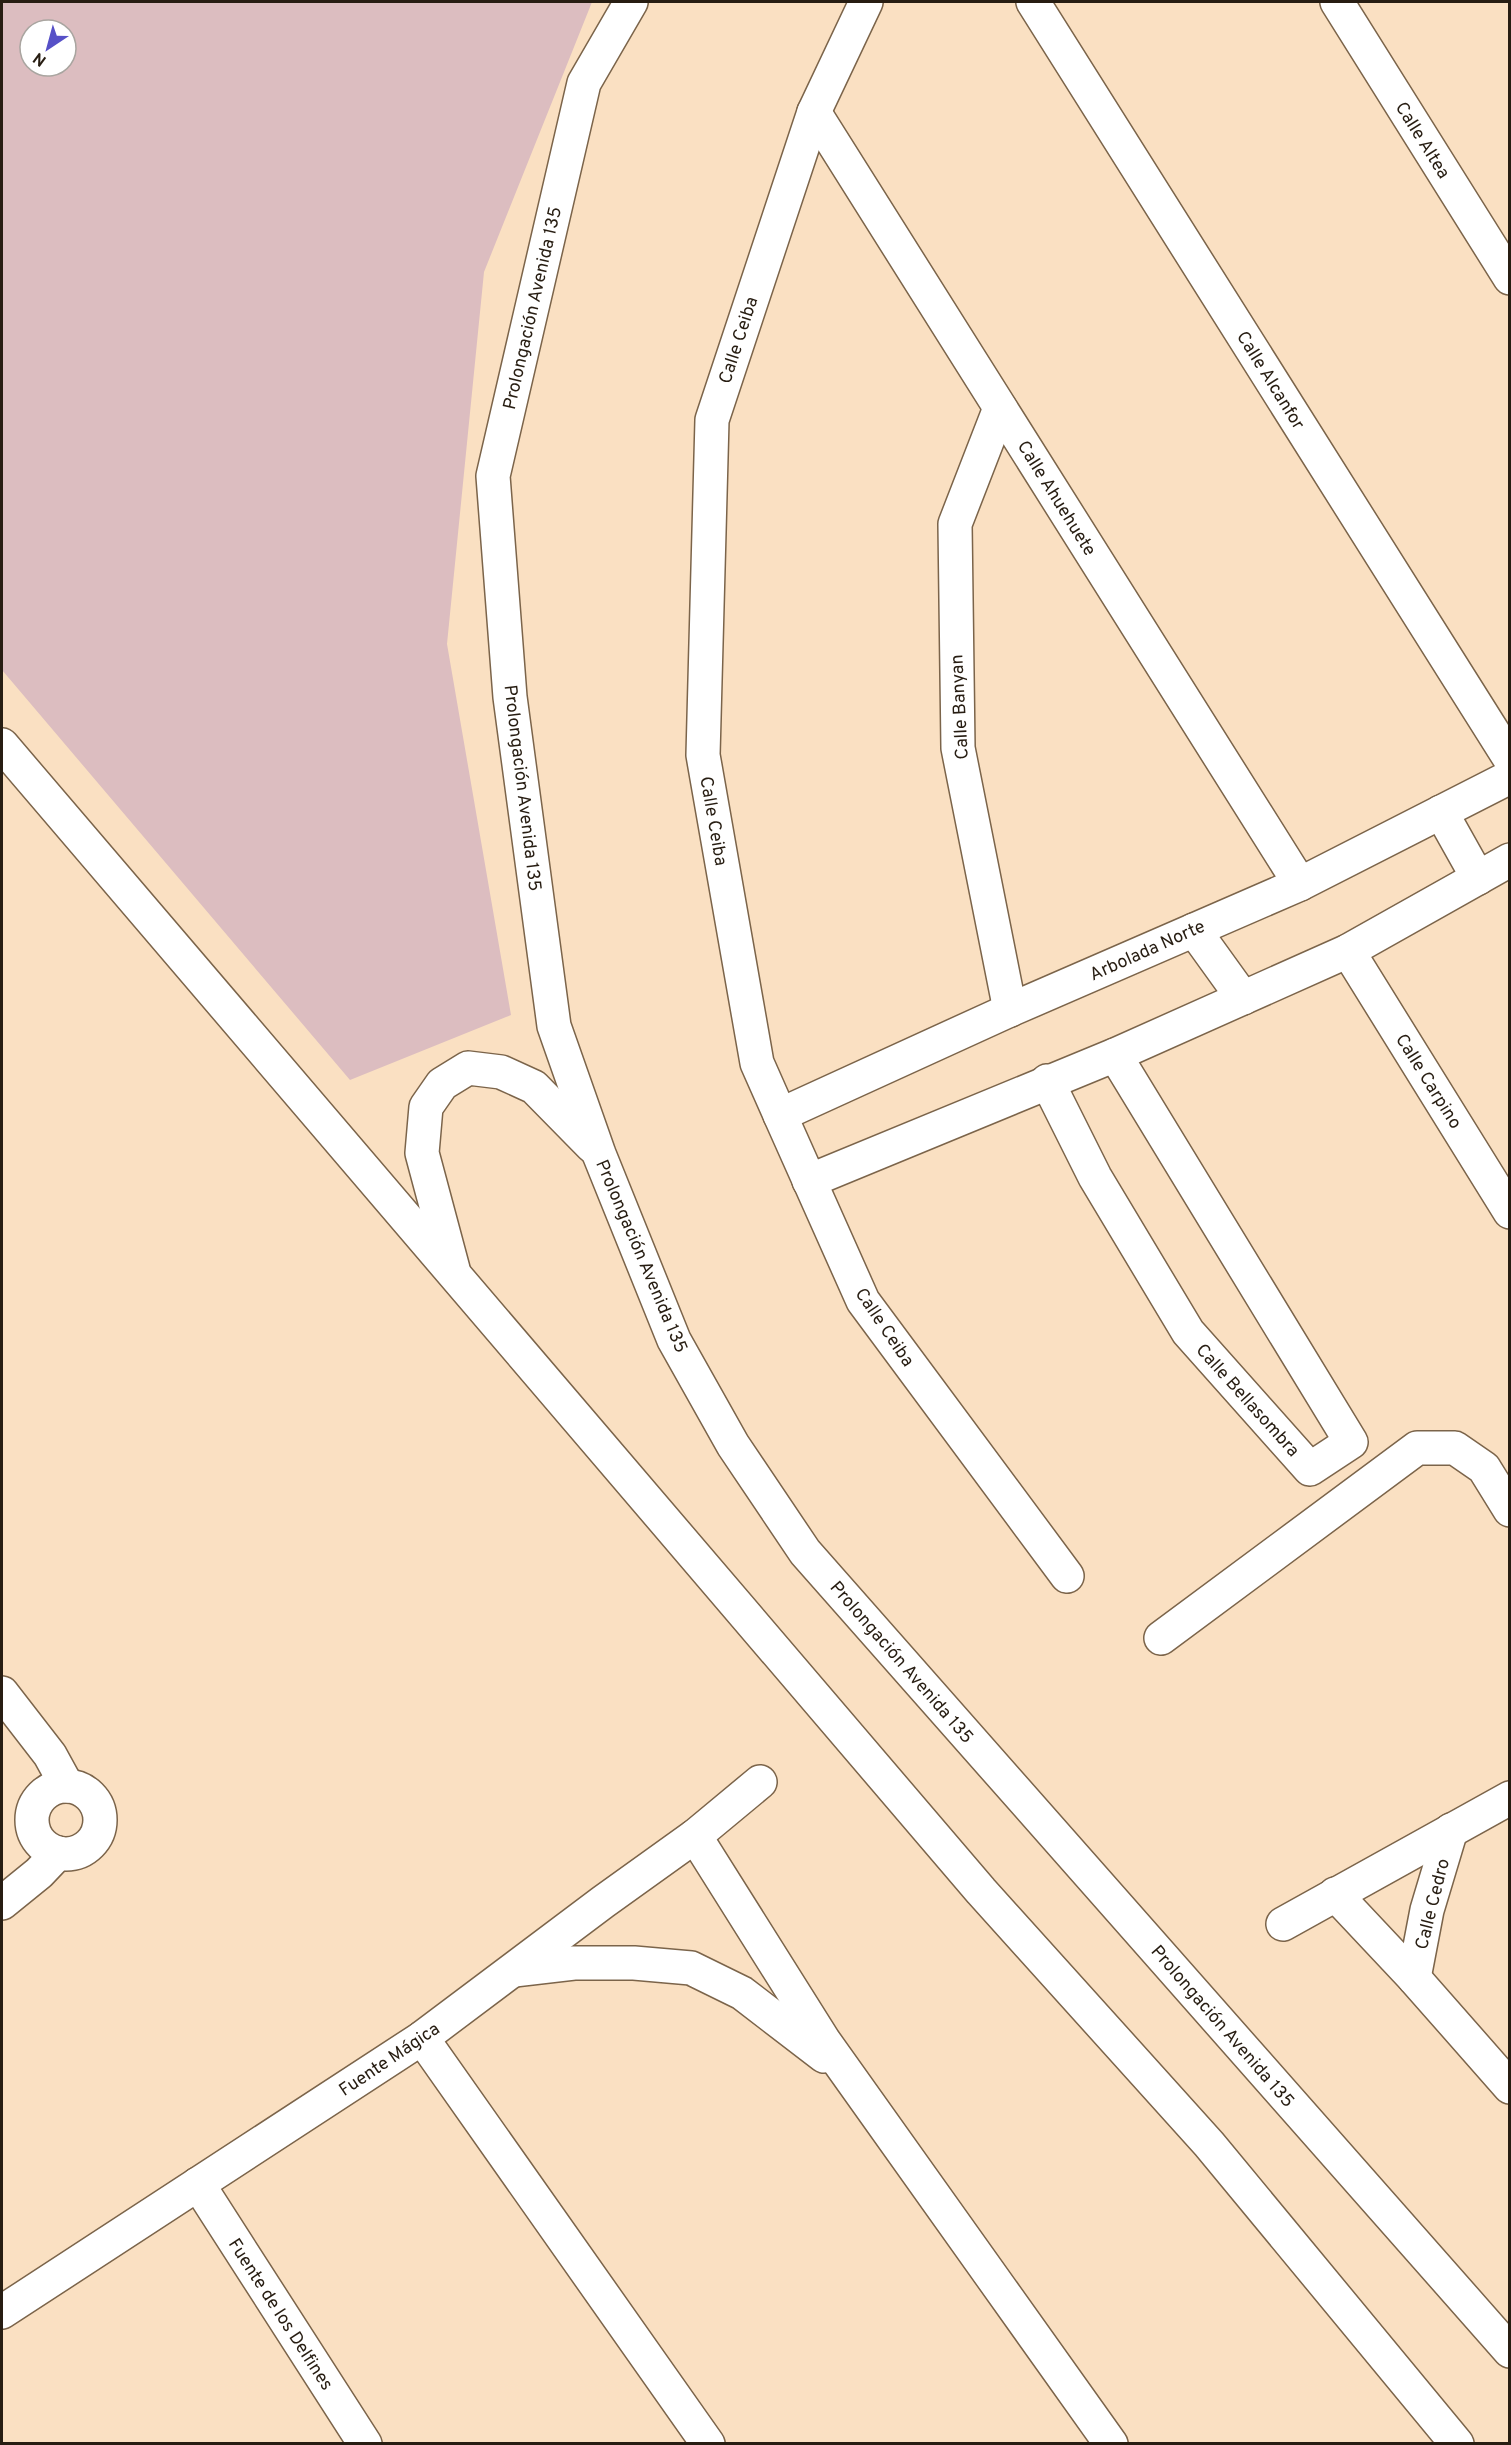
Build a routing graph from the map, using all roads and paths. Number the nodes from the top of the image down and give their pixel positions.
1 (631, 2) edge
2 (866, 2) edge
3 (1033, 2) edge
4 (1337, 2) edge
5 (814, 112) junction
6 (1509, 278) edge
7 (1000, 408) junction
8 (2, 745) edge
9 (1509, 759) edge
10 (1509, 777) edge
11 (1441, 812) junction
12 (1509, 860) edge
13 (1478, 878) junction
14 (1300, 884) junction
15 (1194, 930) junction
16 (1348, 951) junction
17 (1243, 998) junction
18 (1010, 1010) junction
19 (1115, 1055) junction
20 (1047, 1081) junction
21 (780, 1115) junction
22 (599, 1154) junction
23 (809, 1181) junction
24 (1509, 1212) edge
25 (455, 1276) junction
26 (1509, 1510) edge
27 (1067, 1576) dead end
28 (1161, 1638) dead end
29 (2, 1693) edge
30 (760, 1782) dead end
31 (68, 1786) junction
32 (1509, 1798) edge
33 (1451, 1830) junction
34 (695, 1836) junction
35 (58, 1853) junction
36 (1335, 1894) junction
37 (2, 1903) edge
38 (1283, 1924) dead end
39 (512, 1970) junction
40 (1414, 1978) junction
41 (422, 2038) junction
42 (850, 2078) junction
43 (1509, 2087) edge
44 (198, 2184) junction
45 (2, 2312) edge
46 (1509, 2351) edge
47 (365, 2444) edge
48 (708, 2444) edge
49 (1111, 2444) edge
50 (1457, 2444) edge

1 - 22 street, Prolongación Avenida 135
2 - 5 street, Calle Ceiba
3 - 9 street, Calle Alcanfor
4 - 6 street, Calle Altea
5 - 7 street, Calle Ahuehuete
5 - 21 street, Calle Ceiba
7 - 14 street, Calle Ahuehuete
7 - 18 street, Calle Banyan
8 - 25 street
10 - 11 street, Arbolada Norte
11 - 13 street
11 - 14 street, Arbolada Norte
12 - 13 street
13 - 16 street
14 - 15 street, Arbolada Norte
15 - 17 street
15 - 18 street, Arbolada Norte
16 - 17 street
16 - 24 street, Calle Carpino
17 - 19 street
18 - 21 street, Arbolada Norte
19 - 20 street
19 - 20 street, Calle Bellasombra
20 - 23 street
21 - 23 street, Calle Ceiba
22 - 25 street
22 - 46 street, Prolongación Avenida 135
23 - 27 street, Calle Ceiba
25 - 50 street
26 - 28 street
29 - 31 street
30 - 34 street, Fuente Mágica
31 - 35 street
31 - 35 street
32 - 33 street
33 - 36 street
33 - 40 street, Calle Cedro
34 - 39 street, Fuente Mágica
34 - 42 street
35 - 37 street
36 - 38 street
36 - 40 street, Calle Cedro
39 - 41 street, Fuente Mágica
39 - 42 street
40 - 43 street, Calle Cedro
41 - 44 street, Fuente Mágica
41 - 48 street
42 - 49 street
44 - 45 street, Fuente Mágica
44 - 47 street, Fuente de los Delfines

